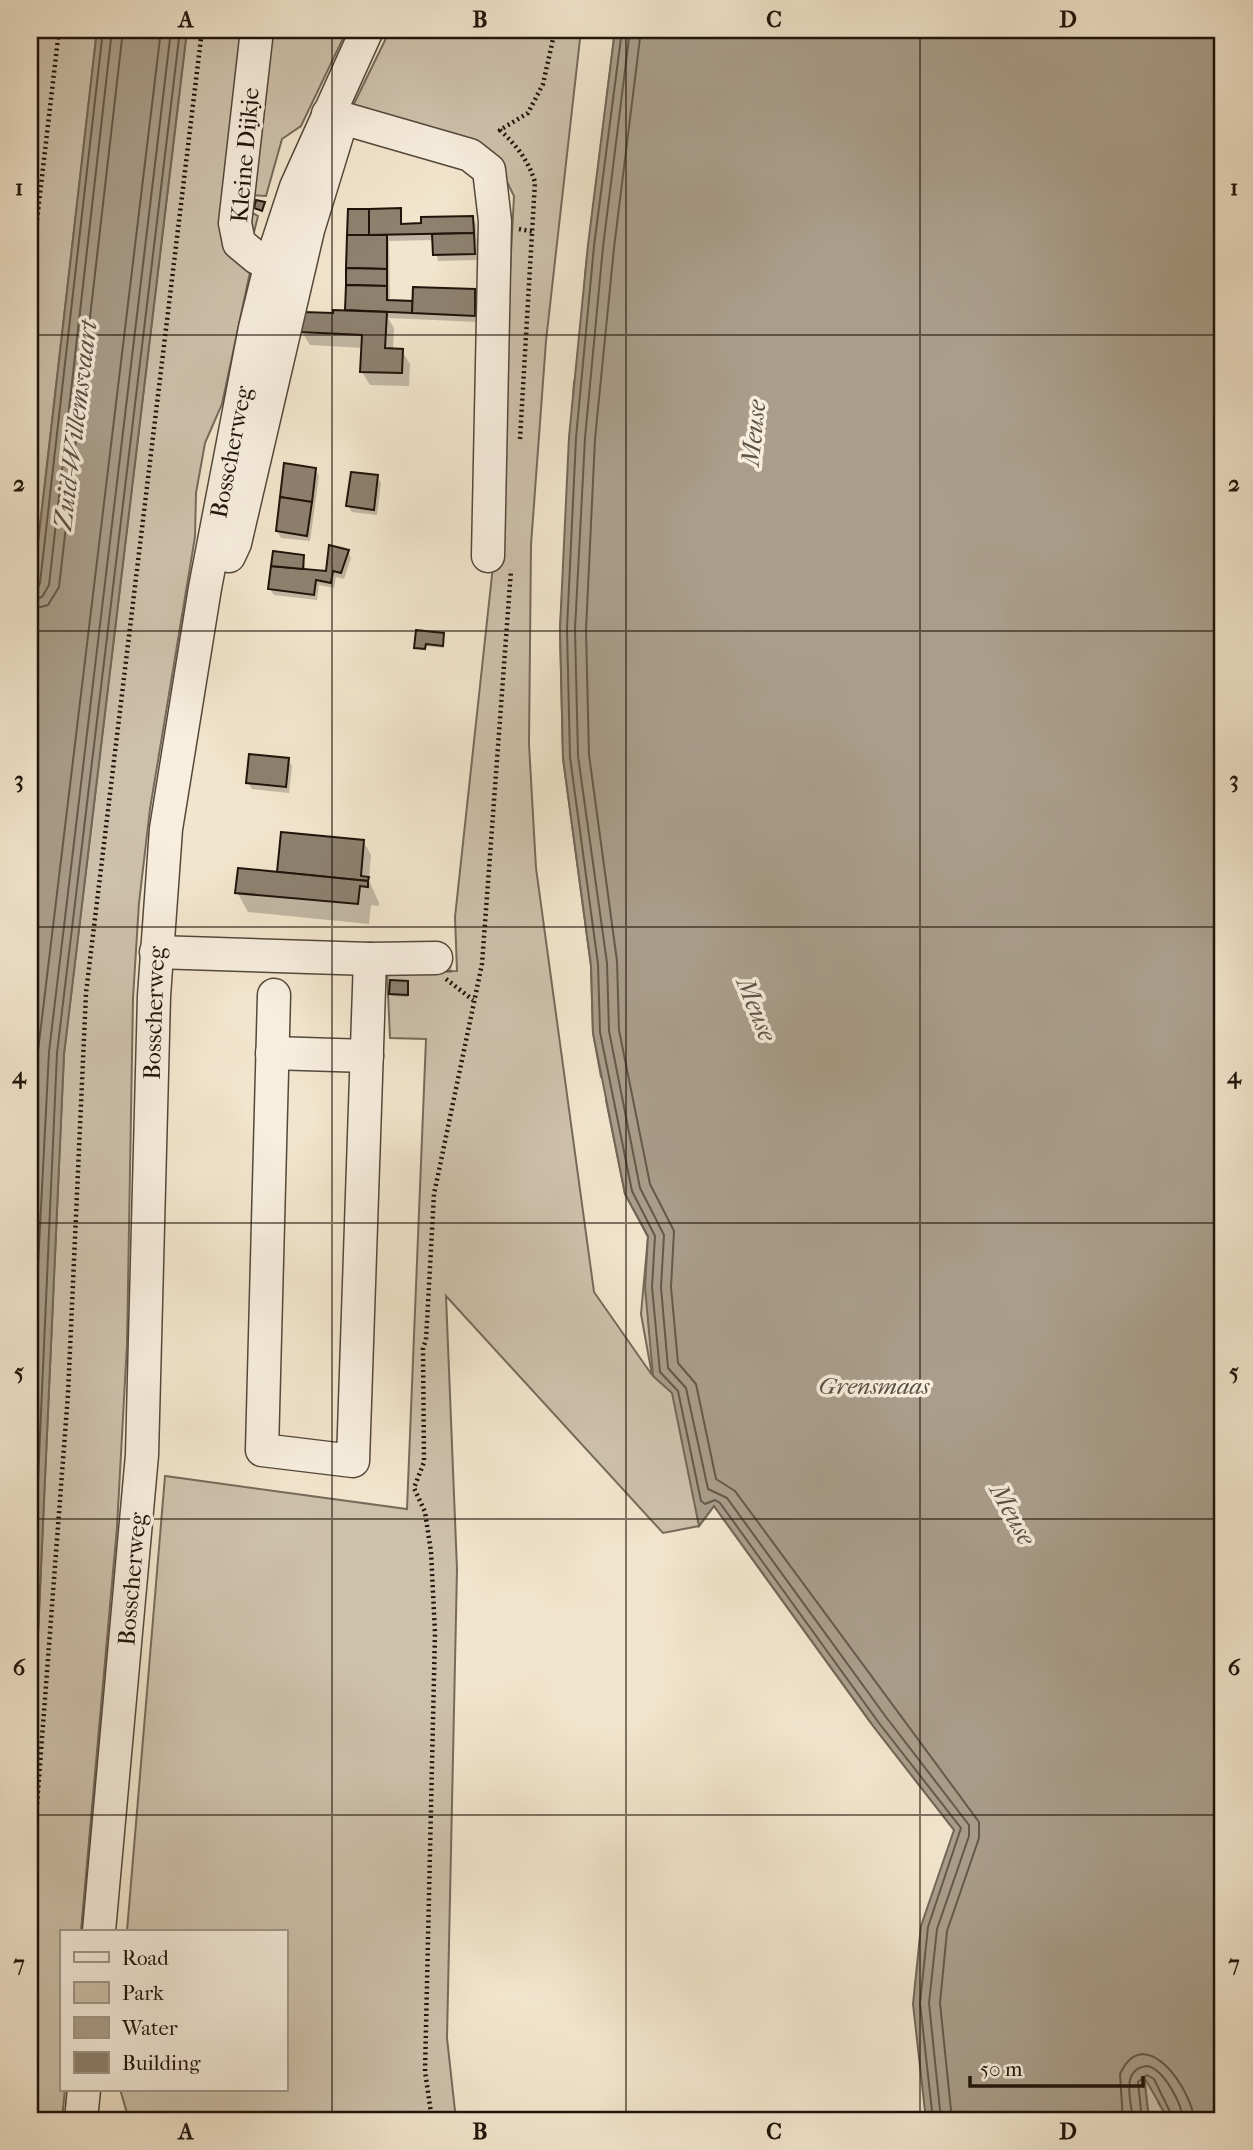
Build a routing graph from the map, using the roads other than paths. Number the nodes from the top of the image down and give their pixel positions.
1 (257, 30) edge
2 (367, 30) edge
3 (335, 116) junction
4 (271, 263) junction
5 (499, 560) road end
6 (205, 588) junction
7 (156, 952) junction
8 (436, 958) dead end
9 (370, 959) junction
10 (274, 995) dead end
11 (272, 1053) junction
12 (367, 1056) junction
13 (99, 1930) edge
14 (84, 2090) edge
15 (81, 2120) edge

1 - 4 street, Kleine Dijkje
2 - 3 street, Bosscherweg
3 - 4 street, Bosscherweg
3 - 5 street
3 - 6 street
4 - 6 street, Bosscherweg
6 - 7 street, Bosscherweg
7 - 9 street
7 - 13 street, Bosscherweg
8 - 9 street
9 - 12 street
10 - 11 street
11 - 12 street
11 - 12 street
14 - 15 street

